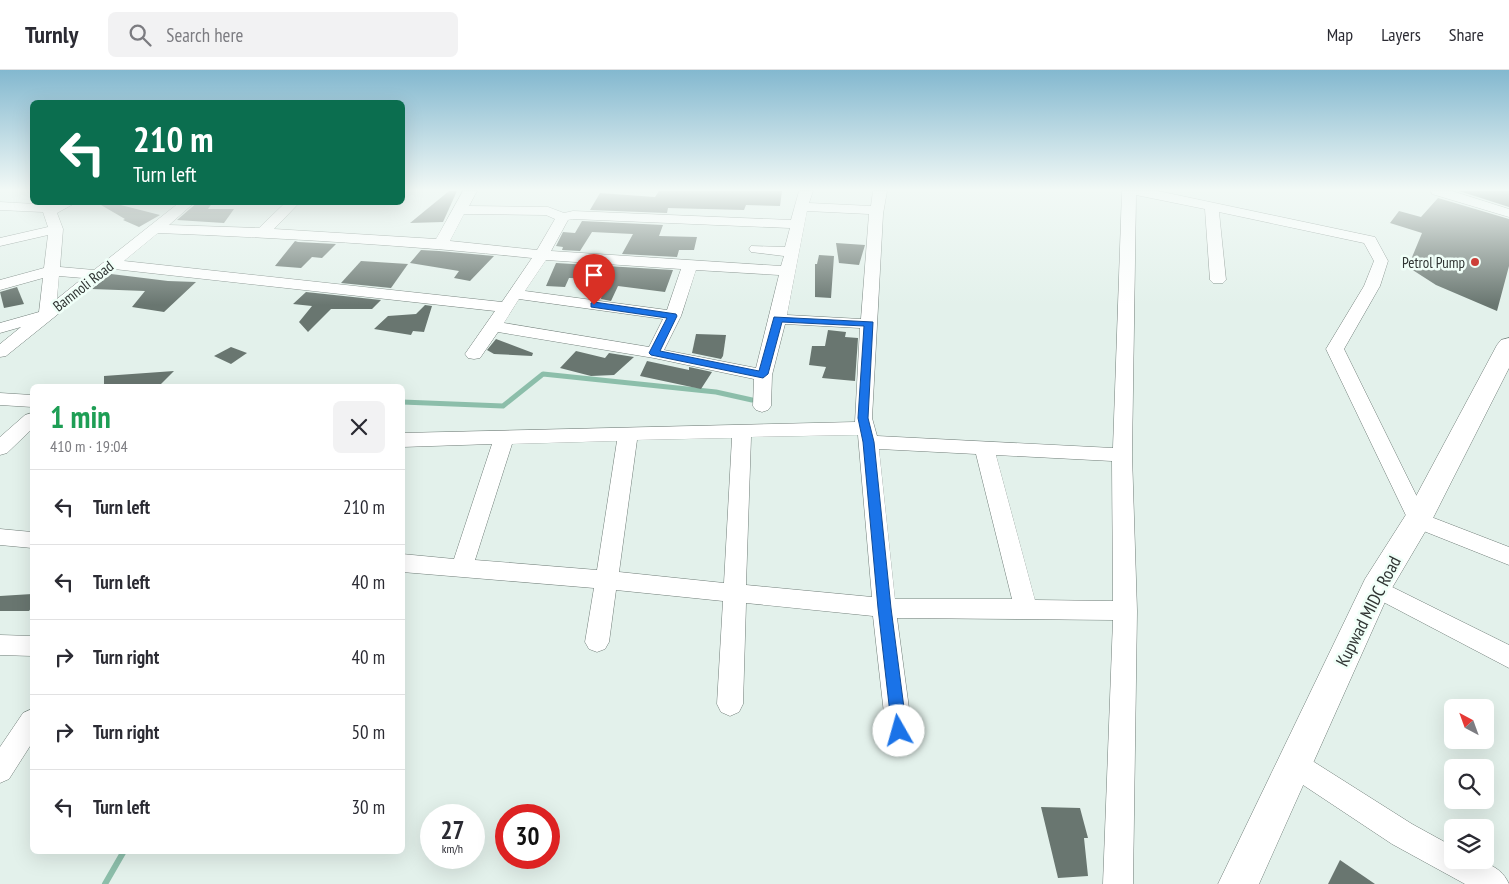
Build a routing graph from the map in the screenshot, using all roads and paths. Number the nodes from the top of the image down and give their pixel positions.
1 (56, 229) joint
2 (156, 229) joint
3 (266, 229) edge
4 (449, 229) edge
5 (556, 229) edge
6 (797, 229) edge
7 (876, 229) edge
8 (1128, 229) edge
9 (1214, 229) edge
10 (1316, 229) edge
11 (262, 233) junction
12 (0, 242) edge
13 (441, 244) junction
14 (756, 249) dead end
15 (792, 252) junction
16 (542, 255) junction
17 (110, 264) junction
18 (690, 265) junction
19 (52, 271) junction
20 (788, 271) junction
21 (97, 274) junction
22 (1218, 280) dead end
23 (0, 285) edge
24 (515, 294) junction
25 (506, 307) junction
26 (46, 315) junction
27 (673, 316) junction
28 (778, 319) junction
29 (869, 324) junction
30 (493, 326) junction
31 (0, 328) edge
32 (1509, 345) edge
33 (0, 352) edge
34 (654, 353) junction
35 (474, 354) dead end
36 (763, 374) junction
37 (0, 399) edge
38 (30, 402) edge
39 (762, 406) dead end
40 (30, 421) edge
41 (742, 431) junction
42 (628, 434) junction
43 (867, 435) junction
44 (504, 438) junction
45 (405, 442) edge
46 (0, 448) edge
47 (984, 448) junction
48 (1122, 455) junction
49 (1418, 520) junction
50 (0, 537) edge
51 (30, 540) edge
52 (1509, 556) edge
53 (405, 563) edge
54 (462, 568) junction
55 (606, 580) junction
56 (1376, 588) junction
57 (735, 593) junction
58 (884, 608) junction
59 (1026, 609) junction
60 (1125, 611) junction
61 (597, 642) dead end
62 (0, 645) edge
63 (30, 646) edge
64 (1509, 658) edge
65 (730, 704) dead end
66 (30, 724) edge
67 (899, 731) dead end
68 (1294, 764) junction
69 (0, 770) edge
70 (1118, 884) edge
71 (1238, 884) edge
72 (1494, 884) edge

1 - 12 street
1 - 19 street
2 - 11 street
2 - 17 street, Bamnoli Road
3 - 11 street
4 - 13 street
5 - 16 street
6 - 15 street
7 - 29 street
8 - 48 street
9 - 22 street
10 - 49 street
11 - 13 street
13 - 16 street
14 - 15 street
15 - 20 street
16 - 18 street
16 - 24 street
17 - 21 street, Bamnoli Road
17 - 25 street
18 - 20 street
18 - 27 street
19 - 21 street
19 - 23 street
19 - 26 street
20 - 28 street
21 - 26 street, Bamnoli Road
24 - 25 street
24 - 27 street
25 - 30 street
26 - 31 street
26 - 33 street, Bamnoli Road
27 - 34 street
28 - 29 street
28 - 36 street
29 - 43 street
30 - 34 street
30 - 35 street
32 - 49 main road, Kupwad MIDC Road
34 - 36 street
36 - 39 street
37 - 38 street
40 - 46 street
41 - 42 street
41 - 43 street
41 - 57 street
42 - 44 street
42 - 55 street
43 - 47 street
43 - 58 street
44 - 45 street
44 - 54 street
47 - 48 street
47 - 59 street
48 - 60 street
49 - 52 street
49 - 56 main road, Kupwad MIDC Road
50 - 51 street
53 - 54 street
54 - 55 street
55 - 57 street
55 - 61 street
56 - 64 street
56 - 68 main road, Kupwad MIDC Road
57 - 58 street
57 - 65 street
58 - 59 street
58 - 67 street
59 - 60 street
60 - 70 street
62 - 63 street
66 - 69 street
68 - 71 main road, Kupwad MIDC Road
68 - 72 street

